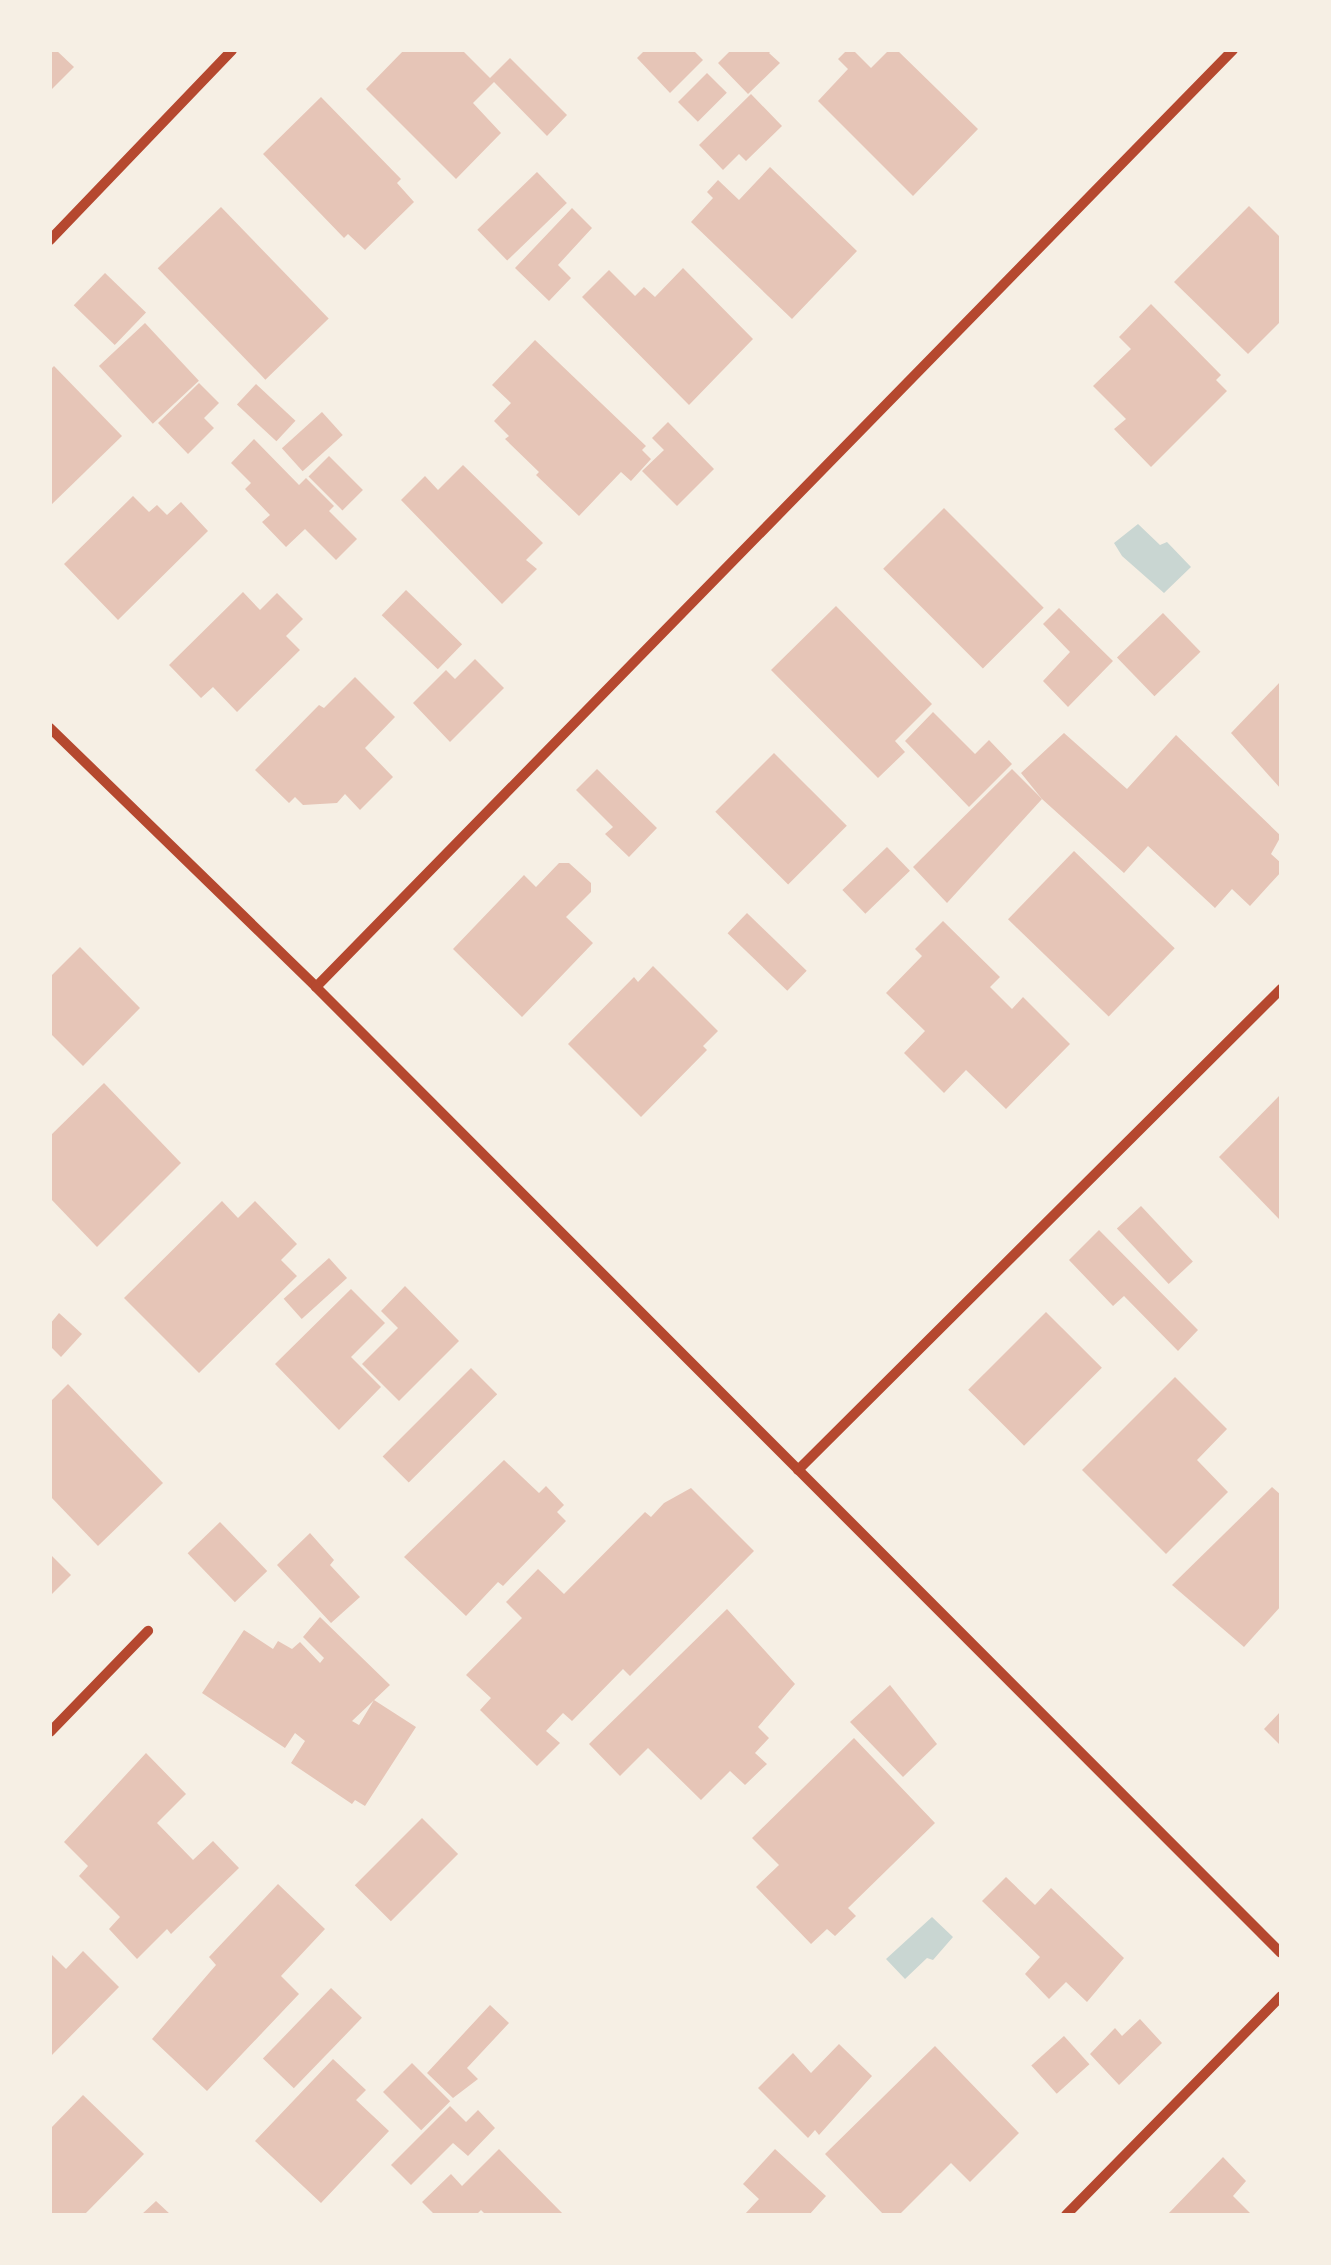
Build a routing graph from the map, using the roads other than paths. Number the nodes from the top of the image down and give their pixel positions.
1 (232, 50) edge
2 (1233, 50) edge
3 (50, 240) edge
4 (50, 728) edge
5 (316, 987) junction
6 (1281, 989) edge
7 (798, 1470) junction
8 (148, 1631) dead end
9 (50, 1732) edge
10 (1281, 1953) edge
11 (1281, 1996) edge
12 (1066, 2215) edge

1 - 3 street
2 - 5 street
4 - 5 street
5 - 7 street
6 - 7 street
7 - 10 street
8 - 9 street
11 - 12 street

